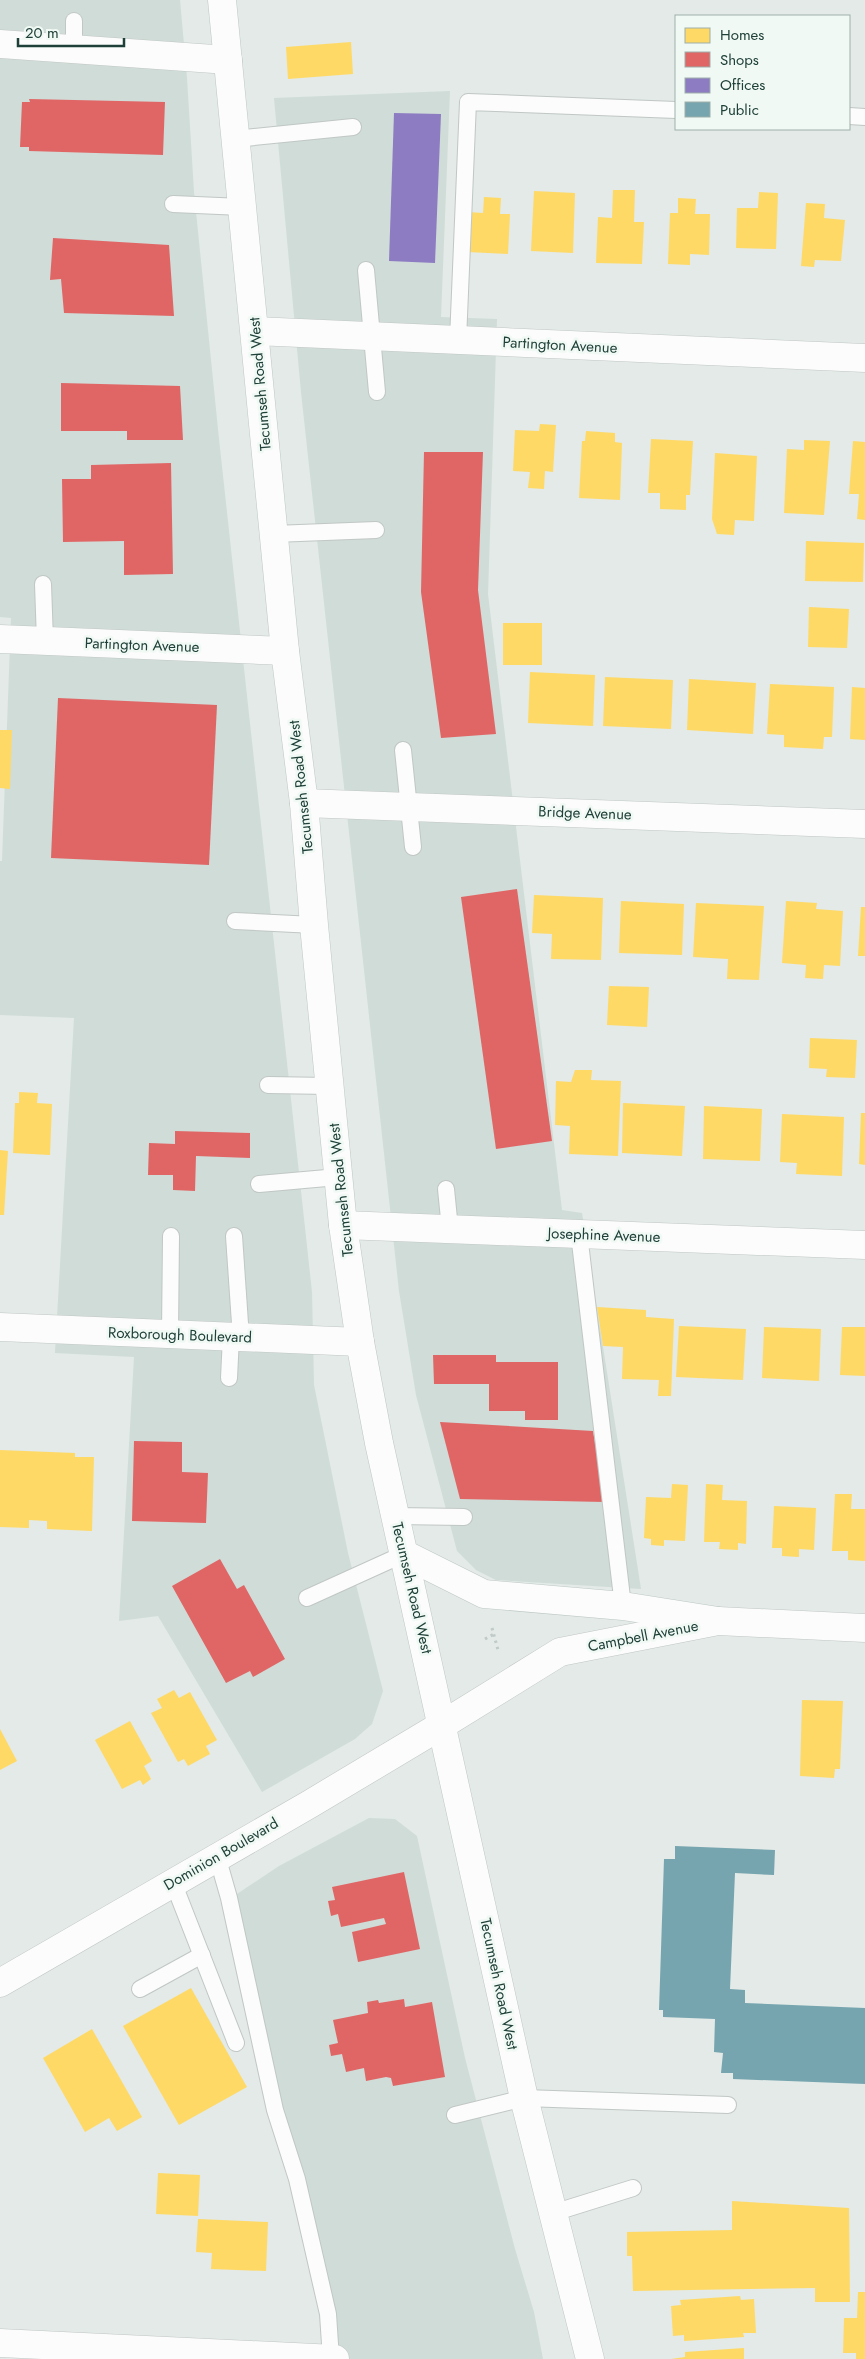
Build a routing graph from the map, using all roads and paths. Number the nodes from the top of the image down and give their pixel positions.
1 (222, 0) edge
2 (74, 21) dead end
3 (0, 44) edge
4 (74, 49) junction
5 (228, 60) junction
6 (675, 110) edge
7 (850, 116) edge
8 (865, 117) edge
9 (353, 127) dead end
10 (236, 139) junction
11 (173, 204) dead end
12 (242, 207) junction
13 (366, 270) dead end
14 (255, 331) junction
15 (373, 337) junction
16 (458, 340) junction
17 (865, 358) edge
18 (377, 392) dead end
19 (376, 530) dead end
20 (274, 534) junction
21 (42, 584) dead end
22 (0, 639) edge
23 (45, 641) junction
24 (285, 651) junction
25 (403, 750) dead end
26 (304, 803) junction
27 (409, 807) junction
28 (865, 824) edge
29 (413, 847) dead end
30 (235, 921) dead end
31 (314, 925) junction
32 (268, 1085) dead end
33 (329, 1086) junction
34 (338, 1177) junction
35 (259, 1184) dead end
36 (446, 1188) dead end
37 (343, 1225) junction
38 (450, 1229) junction
39 (580, 1234) junction
40 (171, 1236) dead end
41 (234, 1236) dead end
42 (865, 1244) edge
43 (0, 1327) edge
44 (170, 1334) junction
45 (236, 1337) junction
46 (360, 1342) junction
47 (229, 1378) dead end
48 (396, 1516) junction
49 (464, 1517) dead end
50 (404, 1554) junction
51 (307, 1598) dead end
52 (623, 1606) junction
53 (718, 1621) junction
54 (865, 1628) edge
55 (494, 1634) dead end
56 (485, 1639) dead end
57 (442, 1726) junction
58 (217, 1856) junction
59 (173, 1882) junction
60 (202, 1955) junction
61 (0, 1983) edge
62 (140, 1989) dead end
63 (236, 2043) dead end
64 (524, 2098) junction
65 (728, 2105) dead end
66 (455, 2114) dead end
67 (633, 2188) dead end
68 (554, 2213) junction
69 (0, 2343) edge
70 (331, 2359) edge
71 (335, 2359) edge
72 (590, 2359) edge

1 - 5 street, Tecumseh Road West
2 - 4 lane
3 - 4 street
4 - 5 street
5 - 10 street, Tecumseh Road West
6 - 16 lane
7 - 8 lane
9 - 10 lane
10 - 12 street, Tecumseh Road West
11 - 12 lane
12 - 14 street, Tecumseh Road West
13 - 15 lane
14 - 15 street, Partington Avenue
14 - 20 street, Tecumseh Road West
15 - 16 street, Partington Avenue
15 - 18 lane
16 - 17 street, Partington Avenue
19 - 20 lane
20 - 24 street, Tecumseh Road West
21 - 23 lane
22 - 23 street, Partington Avenue
23 - 24 street, Partington Avenue
24 - 26 street, Tecumseh Road West
25 - 27 lane
26 - 27 street, Bridge Avenue
26 - 31 street, Tecumseh Road West
27 - 28 street, Bridge Avenue
27 - 29 lane
30 - 31 lane
31 - 33 street, Tecumseh Road West
32 - 33 lane
33 - 34 street, Tecumseh Road West
34 - 35 lane
34 - 37 street, Tecumseh Road West
36 - 38 lane
37 - 38 street, Josephine Avenue
37 - 46 street, Tecumseh Road West
38 - 39 street, Josephine Avenue
39 - 42 street, Josephine Avenue
39 - 52 lane
40 - 44 lane
41 - 45 lane
43 - 44 street, Roxborough Boulevard
44 - 45 street, Roxborough Boulevard
45 - 46 street, Roxborough Boulevard
45 - 47 lane
46 - 48 street, Tecumseh Road West
48 - 49 lane
48 - 50 street, Tecumseh Road West
50 - 51 lane
50 - 52 street
50 - 57 street, Tecumseh Road West
52 - 53 street
53 - 54 street, Campbell Avenue
53 - 57 street, Campbell Avenue
55 - 56 path
57 - 58 street, Dominion Boulevard
57 - 64 street, Tecumseh Road West
58 - 59 street, Dominion Boulevard
58 - 70 lane
59 - 60 lane
59 - 61 street, Dominion Boulevard
60 - 62 lane
60 - 63 lane
64 - 65 lane
64 - 66 lane
64 - 68 street, Tecumseh Road West
67 - 68 lane
68 - 72 street, Tecumseh Road West
69 - 70 street
70 - 71 street

